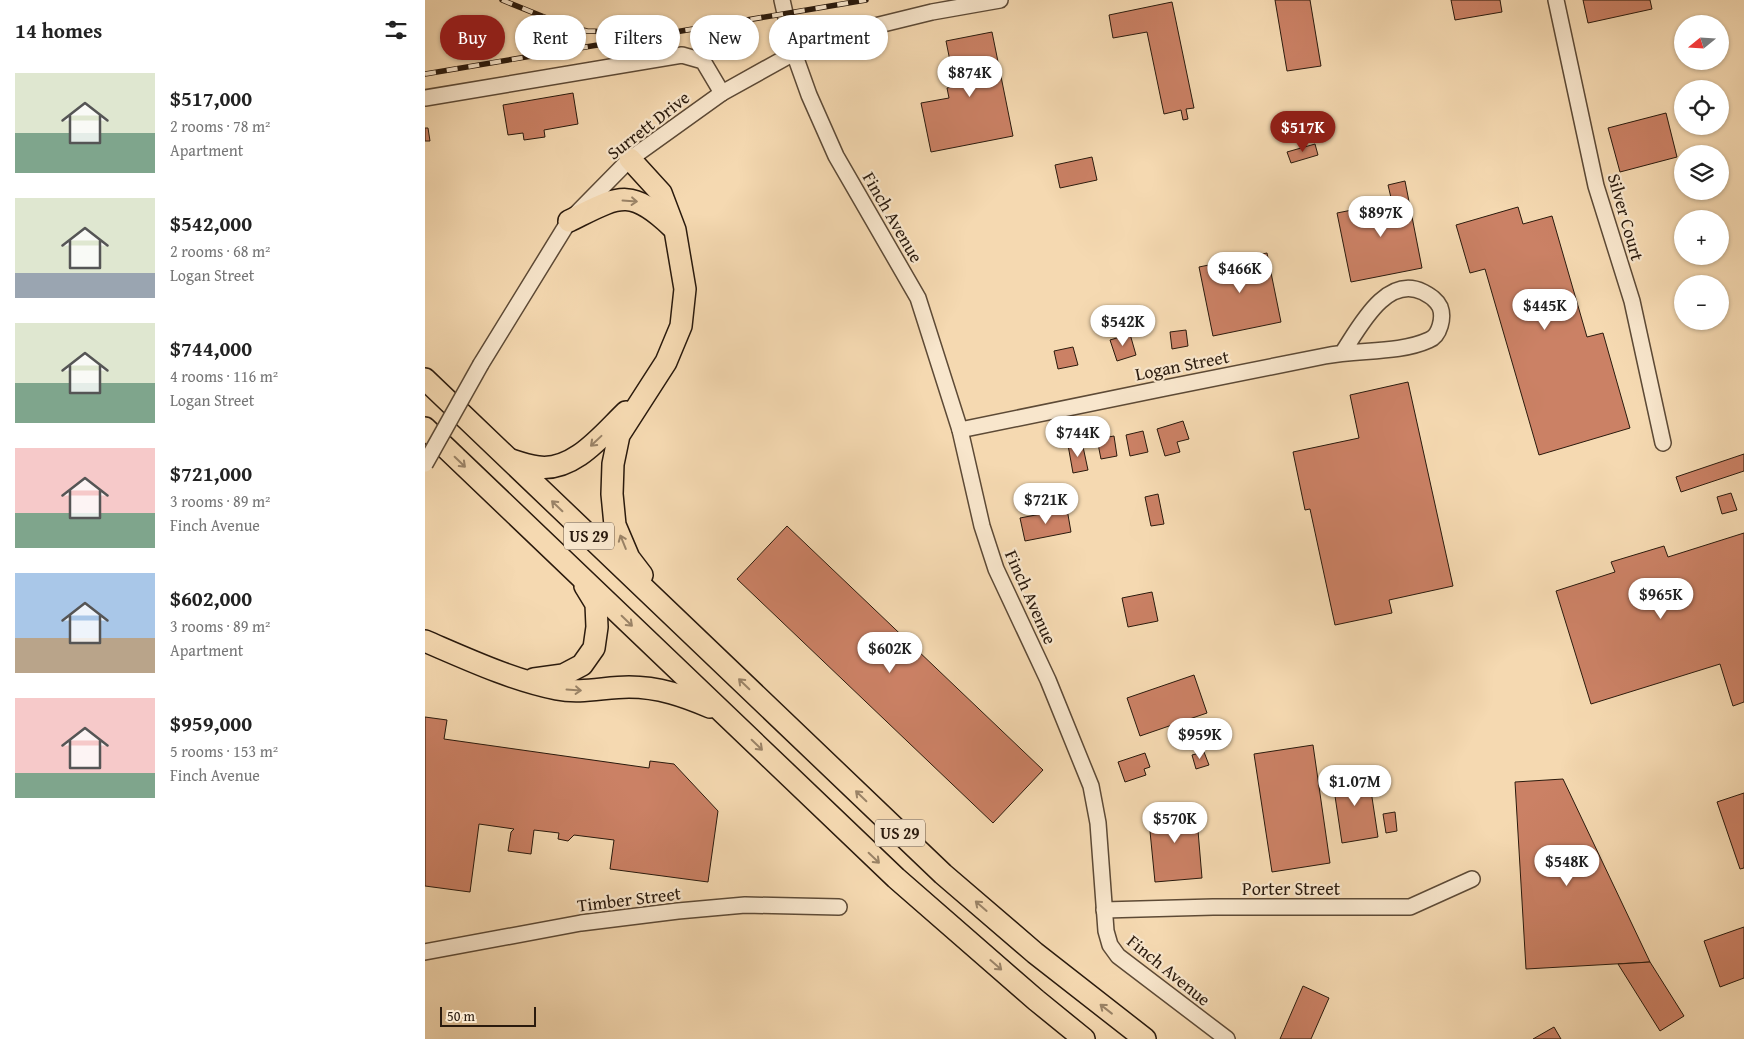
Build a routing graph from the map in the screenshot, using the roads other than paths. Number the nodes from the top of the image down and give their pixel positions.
1 (782, 0) edge
2 (1000, 0) edge
3 (1556, 0) edge
4 (785, 15) edge
5 (888, 22) edge
6 (781, 60) edge
7 (796, 60) edge
8 (722, 92) junction
9 (425, 98) edge
10 (630, 159) junction
11 (569, 221) junction
12 (675, 230) junction
13 (1343, 352) junction
14 (425, 379) edge
15 (644, 395) junction
16 (425, 428) edge
17 (961, 430) junction
18 (1663, 443) dead end
19 (509, 460) junction
20 (425, 464) edge
21 (579, 575) junction
22 (668, 612) junction
23 (425, 641) edge
24 (526, 680) junction
25 (723, 712) junction
26 (1472, 879) dead end
27 (839, 907) dead end
28 (1104, 910) junction
29 (425, 952) edge
30 (1085, 1039) edge
31 (1145, 1039) edge
32 (1227, 1039) edge

1 - 4 street, Finch Avenue
2 - 5 street, Surrett Drive
3 - 18 street, Silver Court
6 - 8 street, Surrett Drive
7 - 17 street, Finch Avenue
8 - 9 street
8 - 10 street, Surrett Drive
10 - 11 street, Surrett Drive
10 - 12 highway
11 -> 12 highway
11 - 20 street, Surrett Drive, bridge
12 - 15 highway
13 - 13 street, Logan Street
13 - 17 street, Logan Street
14 - 19 highway, US 29
15 -> 19 highway
22 -> 15 highway
16 -> 21 highway, US 29
17 - 28 street, Finch Avenue
22 -> 19 highway, US 29
21 - 24 highway
21 -> 25 highway, US 29
31 -> 22 highway, US 29
23 - 24 highway
24 -> 25 highway
25 -> 30 highway, US 29
26 - 28 street, Porter Street
27 - 29 street, Timber Street
28 - 32 street, Finch Avenue

